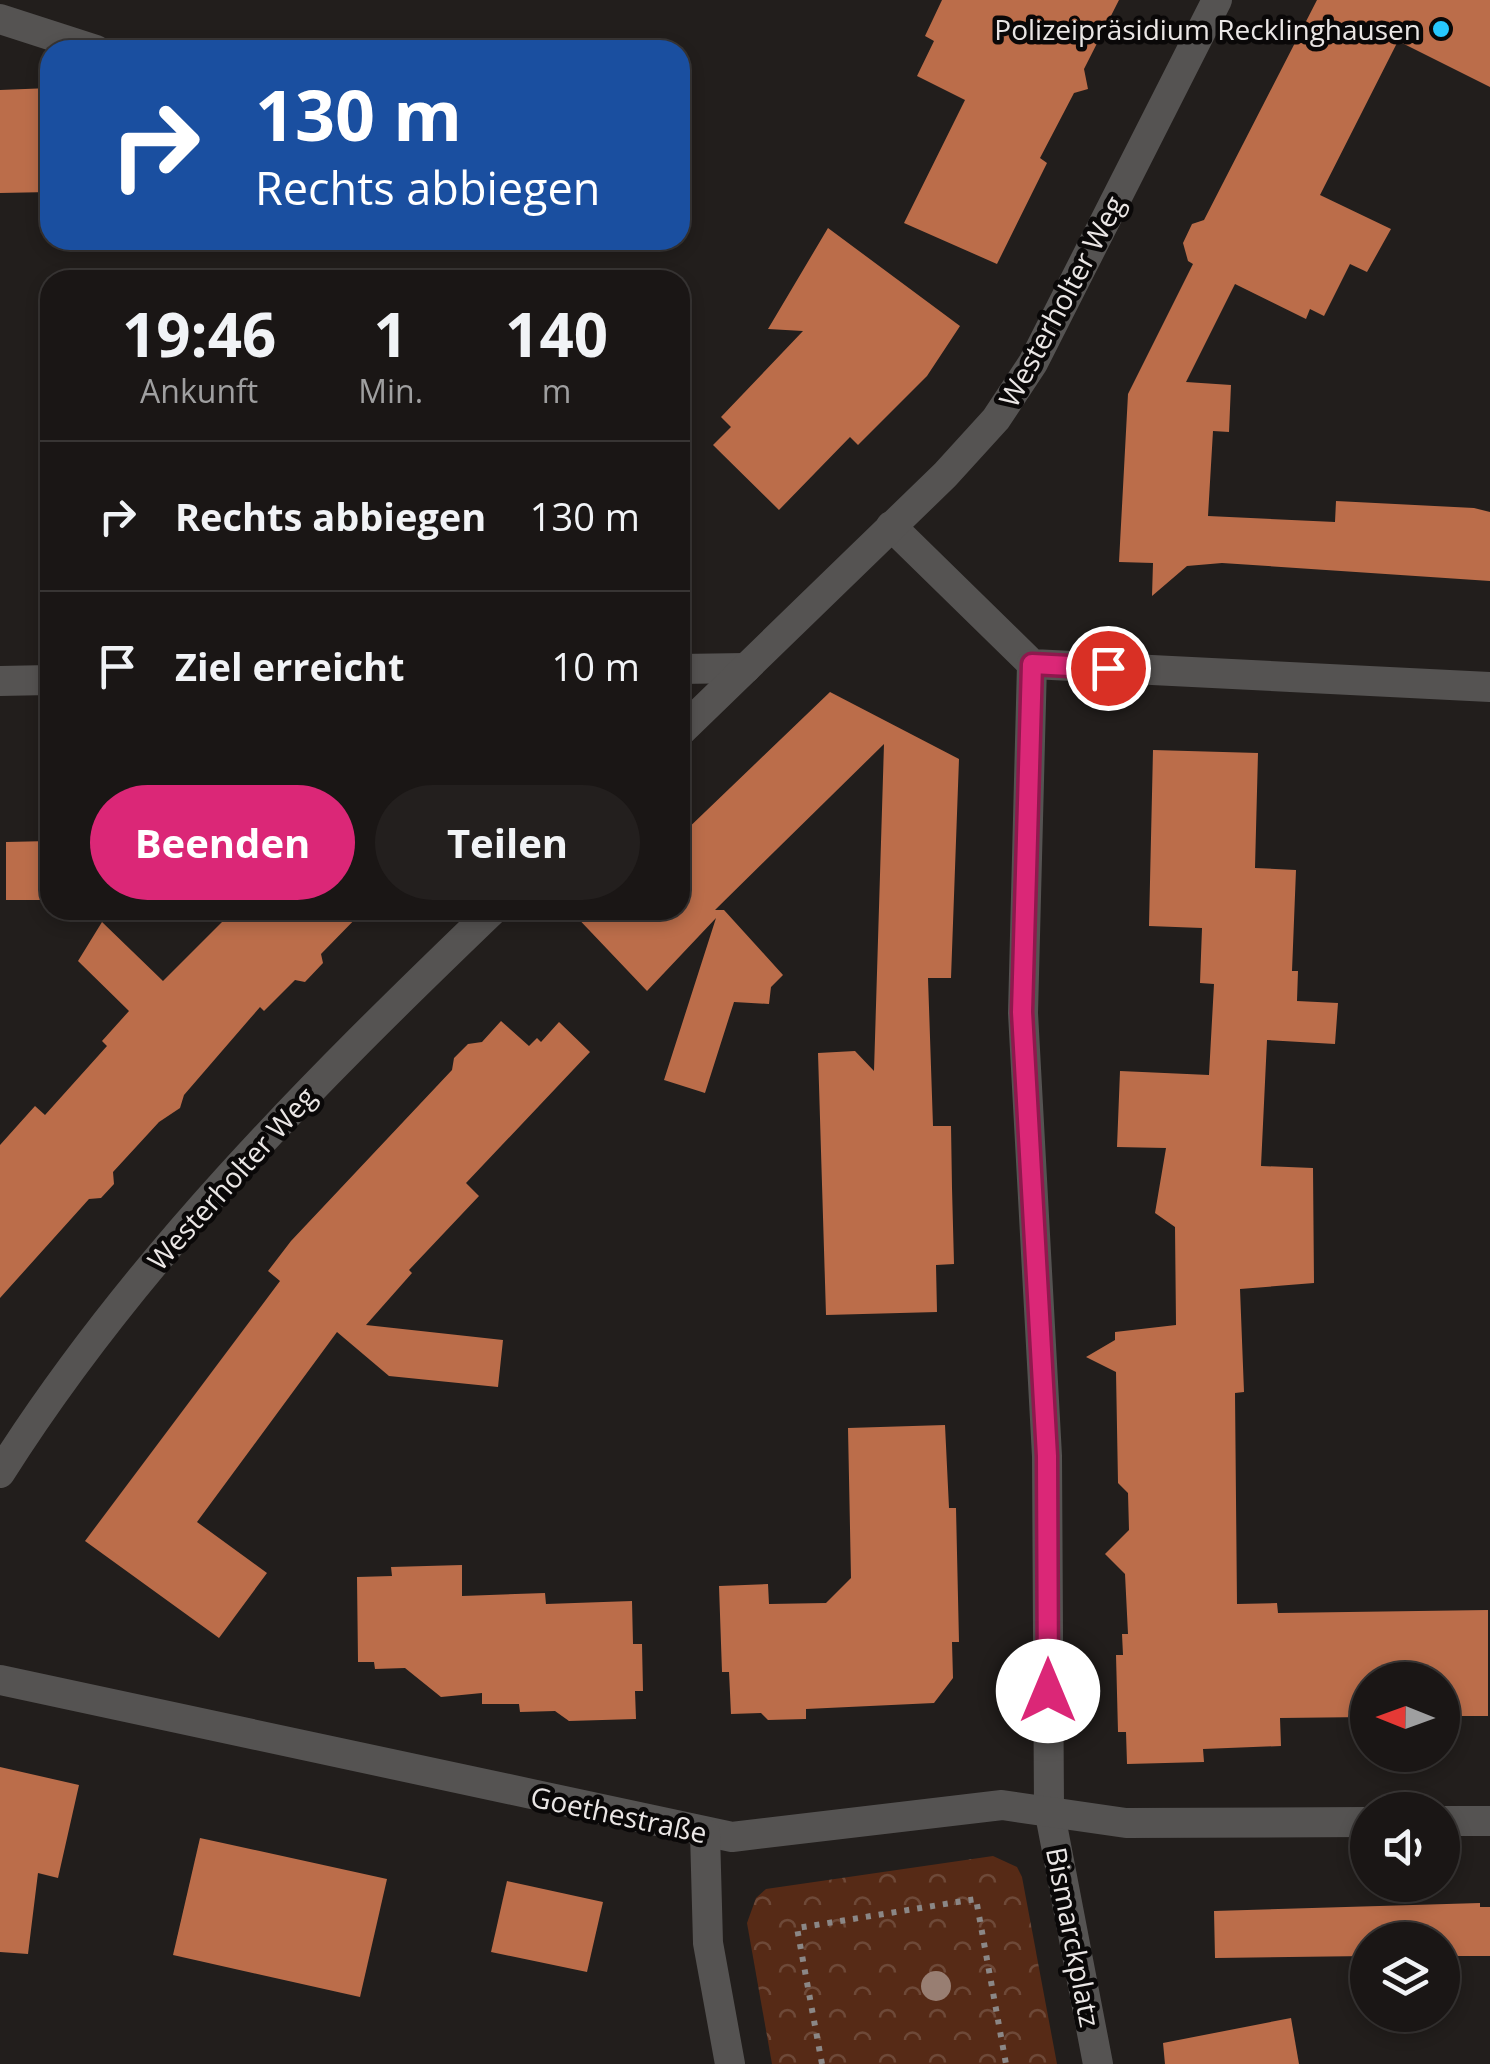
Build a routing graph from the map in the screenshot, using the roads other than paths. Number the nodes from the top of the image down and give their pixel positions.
1 (1217, 0) edge
2 (0, 19) edge
3 (65, 40) edge
4 (891, 526) junction
5 (1032, 664) junction
6 (746, 668) junction
7 (690, 669) edge
8 (0, 680) edge
9 (40, 680) edge
10 (1490, 687) edge
11 (690, 722) edge
12 (483, 920) edge
13 (0, 1474) edge
14 (0, 1680) edge
15 (1049, 1809) junction
16 (1350, 1822) edge
17 (1460, 1822) edge
18 (1490, 1822) edge
19 (704, 1834) junction
20 (730, 2064) edge
21 (1098, 2064) edge

1 - 4 street, Westerholter Weg
2 - 3 street
4 - 5 street
4 - 6 street, Westerholter Weg
5 - 10 street
5 - 15 street, Bismarckplatz
6 - 7 street
6 - 11 street, Westerholter Weg
8 - 9 street
12 - 13 street, Westerholter Weg
14 - 19 street, Goethestraße
15 - 16 street, Goethestraße
15 - 19 street, Goethestraße
15 - 21 street, Bismarckplatz
17 - 18 street
19 - 20 street

